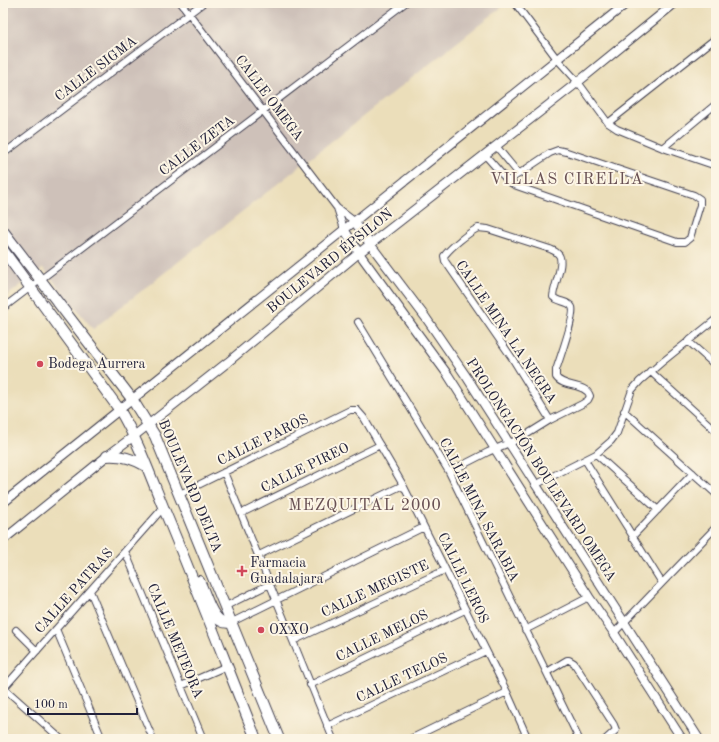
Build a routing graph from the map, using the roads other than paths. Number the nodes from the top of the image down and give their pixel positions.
1 (181, 3) edge
2 (203, 3) edge
3 (405, 3) edge
4 (515, 3) edge
5 (627, 3) edge
6 (675, 3) edge
7 (188, 14) junction
8 (716, 38) edge
9 (557, 59) junction
10 (578, 82) junction
11 (716, 104) edge
12 (263, 110) junction
13 (608, 123) junction
14 (496, 146) junction
15 (663, 148) junction
16 (3, 154) edge
17 (485, 155) junction
18 (716, 166) edge
19 (518, 174) junction
20 (508, 181) junction
21 (337, 208) junction
22 (354, 220) junction
23 (344, 229) junction
24 (3, 231) edge
25 (370, 244) junction
26 (3, 250) edge
27 (359, 253) junction
28 (41, 280) junction
29 (31, 287) junction
30 (3, 308) edge
31 (716, 319) edge
32 (358, 322) dead end
33 (688, 341) junction
34 (716, 366) edge
35 (650, 371) junction
36 (132, 399) junction
37 (119, 409) junction
38 (357, 410) joint
39 (624, 411) junction
40 (550, 420) junction
41 (149, 424) junction
42 (716, 431) edge
43 (134, 436) junction
44 (508, 443) junction
45 (380, 445) junction
46 (495, 449) junction
47 (596, 454) junction
48 (107, 456) junction
49 (585, 460) junction
50 (146, 466) junction
51 (224, 472) junction
52 (449, 472) junction
53 (693, 473) junction
54 (403, 485) junction
55 (535, 485) junction
56 (180, 494) junction
57 (716, 494) edge
58 (3, 502) edge
59 (163, 508) junction
60 (658, 510) junction
61 (242, 513) junction
62 (424, 527) junction
63 (716, 527) edge
64 (632, 537) junction
65 (3, 540) edge
66 (125, 552) junction
67 (259, 555) junction
68 (188, 569) junction
69 (445, 570) junction
70 (662, 583) junction
71 (270, 584) junction
72 (90, 591) junction
73 (589, 597) junction
74 (277, 601) junction
75 (226, 606) junction
76 (465, 610) junction
77 (232, 622) junction
78 (624, 624) junction
79 (56, 629) junction
80 (16, 630) dead end
81 (525, 630) junction
82 (614, 633) junction
83 (293, 641) junction
84 (37, 651) junction
85 (486, 651) junction
86 (227, 666) junction
87 (547, 672) junction
88 (310, 684) junction
89 (181, 686) junction
90 (3, 689) edge
91 (507, 692) junction
92 (328, 726) junction
93 (527, 737) edge
94 (61, 739) edge
95 (102, 739) edge
96 (153, 739) edge
97 (203, 739) edge
98 (256, 739) edge
99 (280, 739) edge
100 (333, 739) edge
101 (410, 739) edge
102 (517, 739) edge
103 (579, 739) edge
104 (606, 739) edge
105 (682, 739) edge
106 (699, 739) edge

1 - 7 street, CALLE OMEGA
2 - 7 street, CALLE SIGMA
3 - 12 street, CALLE ZETA
4 - 9 street
5 - 9 street, BOULEVARD ÉPSILON
6 - 10 street, BOULEVARD ÉPSILON
7 - 12 street, CALLE OMEGA
7 - 16 street, CALLE SIGMA
8 - 13 street
9 - 10 street
9 - 22 street, BOULEVARD ÉPSILON
10 - 13 street
10 - 14 street, BOULEVARD ÉPSILON
11 - 15 street
12 - 21 street, CALLE OMEGA
12 - 28 street, CALLE ZETA
13 - 15 street
14 - 17 street, BOULEVARD ÉPSILON
14 - 19 street
15 - 18 street
17 - 20 street
17 - 25 street, BOULEVARD ÉPSILON
19 - 20 street
19 - 20 street
21 - 22 street, CALLE OMEGA
21 - 23 street, CALLE OMEGA
22 - 23 street, BOULEVARD ÉPSILON
22 - 25 street, PROLONGACIÓN BOULEVARD OMEGA
23 - 27 street, PROLONGACIÓN BOULEVARD OMEGA
23 - 36 street, BOULEVARD ÉPSILON
24 - 28 main road, BOULEVARD DELTA
25 - 27 street, BOULEVARD ÉPSILON
25 - 44 street, PROLONGACIÓN BOULEVARD OMEGA
26 - 29 main road
27 - 41 street, BOULEVARD ÉPSILON
27 - 46 street, PROLONGACIÓN BOULEVARD OMEGA
28 - 29 street, CALLE ZETA
28 - 36 main road, BOULEVARD DELTA
29 - 30 street, CALLE ZETA
29 - 37 main road
31 - 33 street
32 - 52 street, CALLE MINA SARABIA
33 - 34 street
33 - 35 street
35 - 39 street
35 - 42 street
36 - 37 street, BOULEVARD ÉPSILON
36 - 41 main road, BOULEVARD DELTA
37 - 43 main road
37 - 58 street, BOULEVARD ÉPSILON
38 - 45 street, CALLE LEROS
38 - 51 street, CALLE PAROS
39 - 47 street
39 - 53 street
40 - 40 street, CALLE MINA LA NEGRA
40 - 44 street, CALLE MINA LA NEGRA
41 - 43 street, BOULEVARD ÉPSILON
41 - 56 main road, BOULEVARD DELTA
43 - 48 street, BOULEVARD ÉPSILON
43 - 50 main road
44 - 46 street, CALLE MINA LA NEGRA
44 - 55 street, PROLONGACIÓN BOULEVARD OMEGA
45 - 54 street, CALLE LEROS
45 - 61 street, CALLE PIREO
46 - 52 street, CALLE MINA LA NEGRA
46 - 73 street, PROLONGACIÓN BOULEVARD OMEGA
47 - 49 street
47 - 60 street
48 - 50 main road
48 - 65 street, BOULEVARD ÉPSILON
49 - 55 street
49 - 64 street
50 - 59 main road
51 - 56 street, CALLE PAROS
51 - 61 street
52 - 81 street, CALLE MINA SARABIA
53 - 57 street
53 - 60 street
54 - 62 street, CALLE LEROS
54 - 67 street
55 - 78 street, PROLONGACIÓN BOULEVARD OMEGA
56 - 75 main road, BOULEVARD DELTA
59 - 66 street, CALLE PATRAS
59 - 68 main road
60 - 64 street
61 - 67 street
62 - 69 street, CALLE LEROS
62 - 74 street
63 - 70 street
64 - 70 street
66 - 72 street, CALLE PATRAS
66 - 89 street, CALLE METEORA
67 - 71 street
68 - 77 main road
68 - 86 main road
69 - 76 street, CALLE LEROS
69 - 83 street, CALLE MEGISTE
70 - 78 street
71 - 74 street
71 - 75 street
72 - 79 street, CALLE PATRAS
72 - 96 street
73 - 81 street
73 - 82 street, PROLONGACIÓN BOULEVARD OMEGA
74 - 77 street
74 - 83 street
75 - 77 main road, BOULEVARD DELTA
76 - 85 street, CALLE LEROS
76 - 88 street, CALLE MELOS
77 - 99 main road, BOULEVARD DELTA
78 - 82 street
78 - 106 street, PROLONGACIÓN BOULEVARD OMEGA
79 - 84 street, CALLE PATRAS
79 - 95 street
80 - 84 street
81 - 87 street, CALLE MINA SARABIA
82 - 105 street, PROLONGACIÓN BOULEVARD OMEGA
83 - 88 street
84 - 90 street, CALLE PATRAS
85 - 91 street, CALLE LEROS
85 - 92 street, CALLE TELOS
86 - 89 street
86 - 98 main road
87 - 103 street, CALLE MINA SARABIA
87 - 104 street
88 - 92 street
89 - 97 street, CALLE METEORA
90 - 94 street
91 - 93 street, CALLE LEROS
91 - 101 street
92 - 100 street
93 - 102 street

